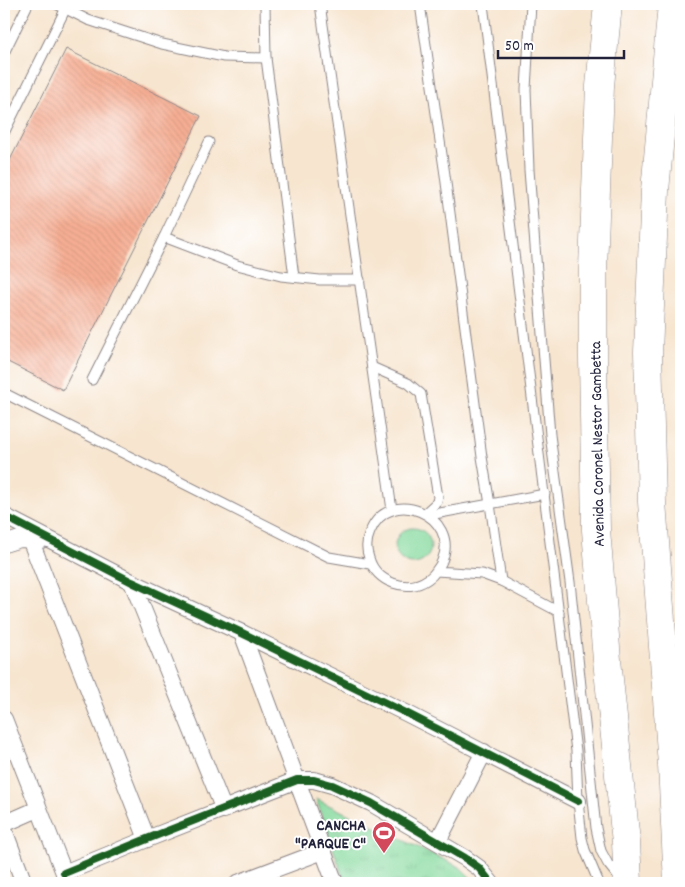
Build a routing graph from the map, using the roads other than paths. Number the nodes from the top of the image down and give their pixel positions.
1 (28, 4) edge
2 (56, 4) edge
3 (265, 4) edge
4 (320, 4) edge
5 (420, 4) edge
6 (483, 4) edge
7 (531, 4) edge
8 (608, 4) edge
9 (672, 4) edge
10 (66, 8) junction
11 (4, 53) edge
12 (266, 58) junction
13 (4, 133) edge
14 (209, 142) dead end
15 (164, 237) junction
16 (294, 277) junction
17 (360, 280) junction
18 (372, 367) junction
19 (92, 380) dead end
20 (4, 393) edge
21 (545, 494) junction
22 (490, 504) junction
23 (392, 510) junction
24 (427, 514) junction
25 (4, 516) edge
26 (30, 539) junction
27 (53, 542) junction
28 (4, 544) edge
29 (370, 564) junction
30 (436, 571) junction
31 (132, 582) junction
32 (501, 582) junction
33 (560, 612) junction
34 (242, 634) junction
35 (4, 719) edge
36 (484, 752) junction
37 (297, 780) junction
38 (578, 801) junction
39 (38, 809) junction
40 (224, 810) junction
41 (4, 824) edge
42 (4, 830) edge
43 (147, 839) junction
44 (438, 841) junction
45 (323, 851) junction
46 (679, 873) edge
47 (66, 878) edge
48 (243, 882) edge
49 (24, 883) edge
50 (335, 883) edge
51 (491, 883) edge
52 (599, 883) edge
53 (624, 883) edge
54 (628, 883) edge

1 - 11 lane
2 - 10 lane
3 - 12 lane
4 - 17 lane
5 - 22 lane
6 - 21 lane
7 - 53 lane
8 - 54 highway, Avenida Coronel Nestor Gambetta
9 - 46 highway
10 - 12 lane
10 - 13 lane
12 - 16 lane
14 - 15 lane
15 - 16 lane
15 - 19 lane
16 - 17 lane
17 - 18 lane
18 - 23 lane
18 - 24 lane
20 - 29 lane
21 - 22 lane
21 - 33 lane
22 - 24 lane
22 - 32 lane
23 - 24 lane
23 - 29 lane
24 - 30 lane
25 - 27 street
26 - 27 street
26 - 28 street
26 - 43 street
27 - 31 street
29 - 30 lane
30 - 32 lane
31 - 34 street
31 - 40 street
32 - 33 lane
33 - 38 lane
34 - 36 street
34 - 37 street
35 - 39 street
36 - 38 street
36 - 44 street
37 - 40 street
37 - 44 street
37 - 45 street
38 - 52 lane
39 - 41 street
39 - 47 street
40 - 43 street
42 - 49 street
43 - 47 street
44 - 51 street
45 - 48 street
45 - 50 street

